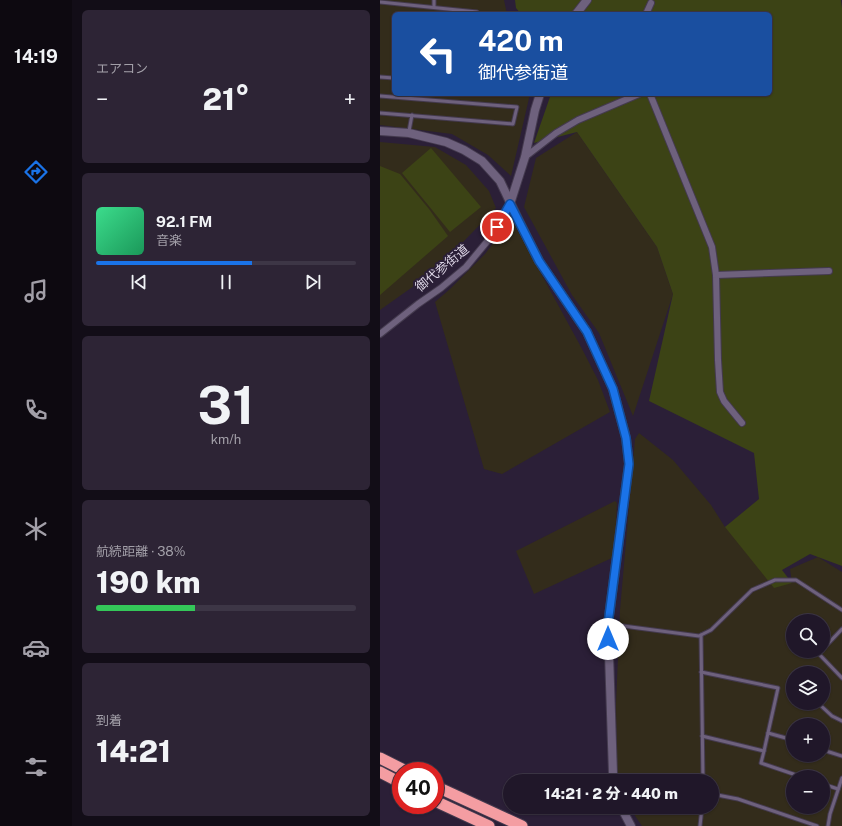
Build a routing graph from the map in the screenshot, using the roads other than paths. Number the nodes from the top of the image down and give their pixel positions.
1 (434, 0) edge
2 (587, 0) edge
3 (380, 2) edge
4 (651, 3) dead end
5 (434, 7) junction
6 (478, 12) edge
7 (578, 12) edge
8 (647, 12) edge
9 (380, 77) edge
10 (392, 78) edge
11 (380, 96) edge
12 (540, 96) edge
13 (634, 96) edge
14 (651, 96) edge
15 (380, 112) edge
16 (412, 115) junction
17 (380, 131) edge
18 (409, 133) junction
19 (525, 157) junction
20 (510, 204) junction
21 (829, 271) dead end
22 (716, 275) junction
23 (380, 334) edge
24 (742, 423) dead end
25 (842, 610) edge
26 (608, 624) junction
27 (842, 629) edge
28 (702, 635) junction
29 (830, 642) edge
30 (823, 658) edge
31 (702, 672) junction
32 (842, 678) edge
33 (826, 710) edge
34 (842, 721) edge
35 (768, 733) junction
36 (702, 736) junction
37 (786, 738) edge
38 (764, 751) junction
39 (830, 752) edge
40 (842, 756) edge
41 (380, 758) edge
42 (392, 764) edge
43 (380, 772) edge
44 (786, 772) edge
45 (613, 774) edge
46 (703, 774) edge
47 (392, 778) edge
48 (842, 778) edge
49 (830, 786) edge
50 (838, 789) junction
51 (444, 790) edge
52 (719, 795) edge
53 (444, 805) edge
54 (625, 814) edge
55 (701, 814) edge
56 (488, 826) edge
57 (522, 826) edge
58 (631, 826) edge
59 (700, 826) edge
60 (817, 826) edge
61 (828, 826) edge

1 - 5 lane
2 - 7 street
3 - 5 lane
4 - 8 street
5 - 6 lane
9 - 10 lane
11 - 16 lane
12 - 19 street, 御代参街道
13 - 19 street
14 - 22 street
15 - 16 lane
16 - 18 lane
17 - 18 street
18 - 20 street
19 - 20 street, 御代参街道
20 - 23 street, 御代参街道
20 - 26 street
21 - 22 street
22 - 24 street
25 - 28 lane
26 - 28 lane
26 - 45 street
27 - 29 lane
28 - 31 lane
30 - 32 lane
31 - 35 lane
31 - 36 lane
33 - 34 lane
35 - 37 lane
35 - 38 lane
36 - 38 lane
36 - 46 lane
38 - 44 lane
39 - 40 lane
41 - 42 highway
43 - 47 highway
48 - 50 lane
49 - 50 lane
50 - 61 lane
51 - 57 highway
52 - 60 lane
53 - 56 highway
54 - 58 street
55 - 59 lane

